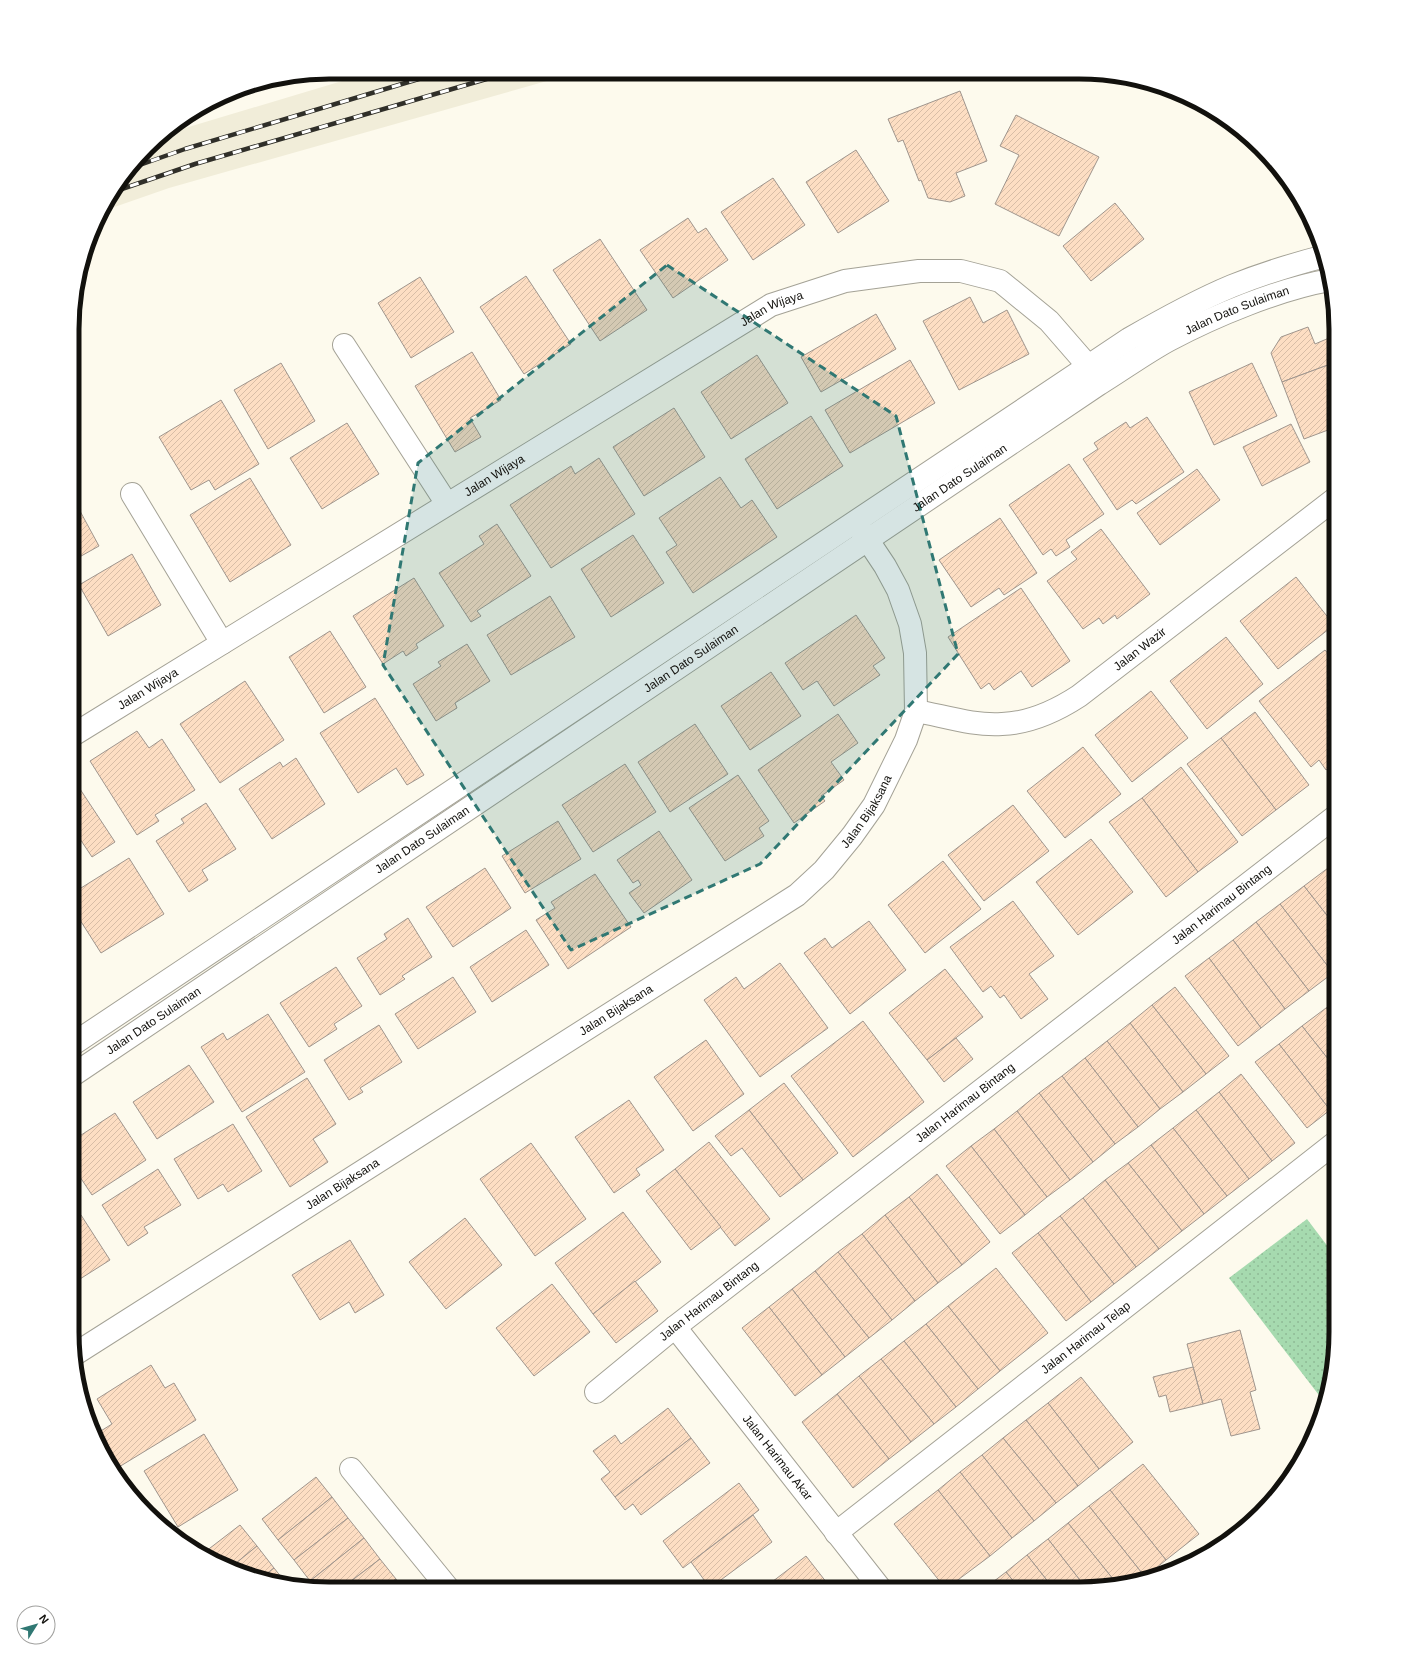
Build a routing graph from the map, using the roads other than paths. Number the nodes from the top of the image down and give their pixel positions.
1 (1318, 258) edge
2 (1324, 282) edge
3 (344, 345) dead end
4 (1094, 376) junction
5 (132, 494) dead end
6 (1329, 503) edge
7 (447, 504) junction
8 (856, 522) junction
9 (868, 541) junction
10 (222, 643) junction
11 (916, 711) junction
12 (79, 731) edge
13 (1329, 821) edge
14 (79, 1040) edge
15 (79, 1071) edge
16 (1329, 1147) edge
17 (675, 1327) junction
18 (80, 1351) edge
19 (596, 1392) dead end
20 (351, 1469) dead end
21 (836, 1533) junction
22 (443, 1582) edge
23 (875, 1582) edge

1 - 4 street, Jalan Dato Sulaiman
2 - 4 street, Jalan Dato Sulaiman
3 - 7 street
4 - 7 street, Jalan Wijaya
4 - 8 street, Jalan Dato Sulaiman
4 - 9 street, Jalan Dato Sulaiman
5 - 10 street
6 - 11 street, Jalan Wazir
7 - 10 street, Jalan Wijaya
8 - 9 street, Jalan Bijaksana
8 - 14 street, Jalan Dato Sulaiman
9 - 11 street, Jalan Bijaksana
9 - 15 street, Jalan Dato Sulaiman
10 - 12 street, Jalan Wijaya
11 - 18 street, Jalan Bijaksana
13 - 17 street, Jalan Harimau Bintang
16 - 21 street, Jalan Harimau Telap
17 - 19 street, Jalan Harimau Bintang
17 - 21 street, Jalan Harimau Akar
20 - 22 street
21 - 23 street, Jalan Harimau Akar

